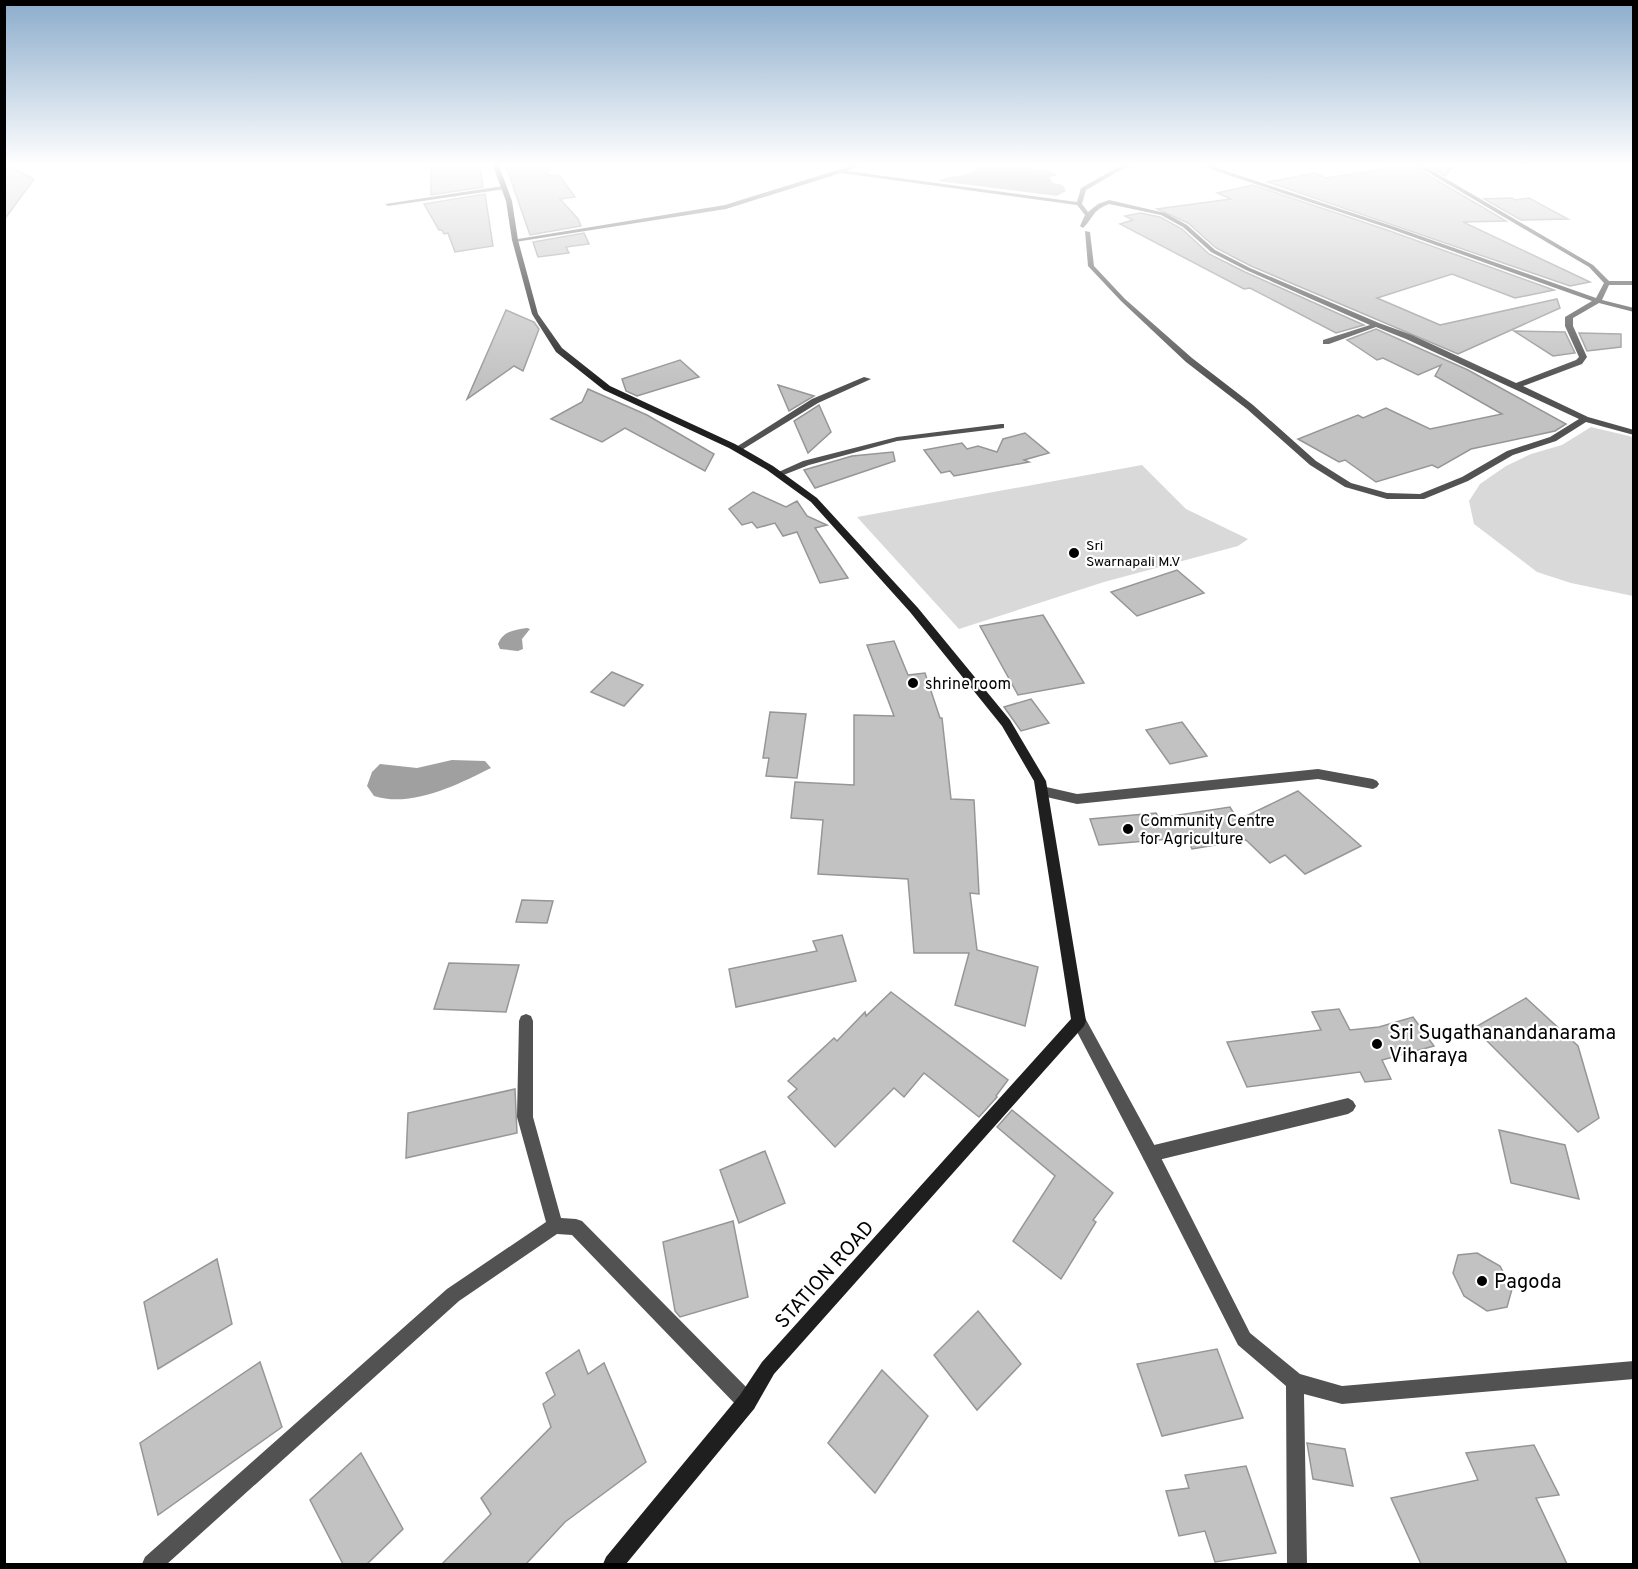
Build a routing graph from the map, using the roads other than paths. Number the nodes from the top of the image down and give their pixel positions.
1 (514, 236) edge
2 (539, 236) edge
3 (1086, 236) edge
4 (1196, 236) edge
5 (1413, 236) edge
6 (1540, 236) edge
7 (515, 240) junction
8 (1607, 283) junction
9 (1634, 283) edge
10 (1598, 301) junction
11 (1634, 310) edge
12 (1376, 325) junction
13 (1326, 342) dead end
14 (867, 379) dead end
15 (1516, 386) junction
16 (1585, 419) junction
17 (1001, 426) dead end
18 (1634, 433) edge
19 (737, 449) junction
20 (778, 474) junction
21 (1373, 784) dead end
22 (1042, 791) junction
23 (526, 1021) dead end
24 (1079, 1021) junction
25 (1348, 1106) dead end
26 (1150, 1154) junction
27 (555, 1226) junction
28 (1634, 1370) edge
29 (1295, 1382) junction
30 (747, 1402) junction
31 (616, 1563) edge
32 (152, 1564) edge
33 (1298, 1564) edge

1 - 7 street
2 - 7 street
3 - 16 street
4 - 12 street
5 - 10 street
6 - 8 street
7 - 19 street
8 - 9 street
8 - 10 street
10 - 11 street
10 - 15 street
12 - 13 street
12 - 15 street
14 - 19 street
15 - 16 street
16 - 18 street
17 - 20 street
19 - 20 street
20 - 22 street
21 - 22 street
22 - 24 street
23 - 27 street
24 - 26 street
24 - 30 street, STATION ROAD
25 - 26 street
26 - 29 street
27 - 30 street
27 - 32 street
28 - 29 street
29 - 33 street
30 - 31 street, STATION ROAD

